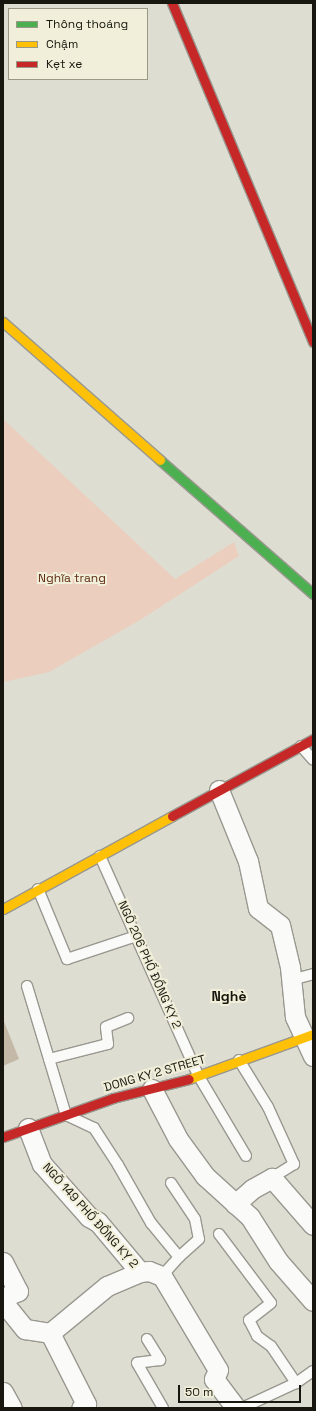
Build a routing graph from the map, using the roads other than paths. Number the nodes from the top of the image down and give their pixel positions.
1 (172, 3) edge
2 (3, 322) edge
3 (313, 342) edge
4 (313, 594) edge
5 (313, 739) edge
6 (301, 746) junction
7 (313, 760) edge
8 (219, 790) junction
9 (100, 856) junction
10 (38, 889) junction
11 (3, 909) edge
12 (136, 936) junction
13 (313, 974) edge
14 (291, 980) junction
15 (27, 986) dead end
16 (128, 1018) dead end
17 (308, 1035) edge
18 (313, 1056) edge
19 (49, 1059) junction
20 (239, 1060) junction
21 (198, 1075) junction
22 (152, 1088) junction
23 (66, 1115) junction
24 (28, 1128) junction
25 (3, 1137) edge
26 (246, 1156) dead end
27 (272, 1178) junction
28 (171, 1183) dead end
29 (235, 1204) junction
30 (313, 1225) edge
31 (219, 1234) dead end
32 (179, 1257) junction
33 (3, 1262) edge
34 (140, 1272) junction
35 (162, 1276) junction
36 (3, 1298) edge
37 (313, 1301) edge
38 (3, 1302) edge
39 (50, 1333) junction
40 (147, 1339) dead end
41 (313, 1371) edge
42 (296, 1383) junction
43 (3, 1392) edge
44 (85, 1407) edge
45 (12, 1408) edge
46 (163, 1408) edge
47 (236, 1408) edge
48 (242, 1408) edge

1 - 3 street
2 - 4 street
5 - 6 street
6 - 7 lane
6 - 8 street
8 - 9 street
8 - 14 street
9 - 10 street
9 - 12 lane, NGÕ 206 PHỐ ĐỒNG KỴ 2
10 - 11 street
10 - 12 lane
12 - 21 lane, NGÕ 206 PHỐ ĐỒNG KỴ 2
13 - 14 lane
14 - 17 street
15 - 19 lane
16 - 19 lane
17 - 18 street
17 - 20 street, DONG KY 2 STREET
19 - 23 lane
20 - 21 street, DONG KY 2 STREET
20 - 27 lane
21 - 22 street, DONG KY 2 STREET
21 - 26 lane, NGÕ 206 PHỐ ĐỒNG KỴ 2
22 - 23 street, DONG KY 2 STREET
22 - 29 street
23 - 24 street, DONG KY 2 STREET
23 - 32 lane
24 - 25 street, DONG KY 2 STREET
24 - 34 street, NGÕ 149 PHỐ ĐỒNG KỴ 2
27 - 29 street
27 - 30 street
28 - 32 lane
29 - 37 street
31 - 42 lane
32 - 35 lane
33 - 36 street
34 - 35 street, NGÕ 149 PHỐ ĐỒNG KỴ 2
34 - 39 street
35 - 47 street
38 - 39 street
39 - 44 street
40 - 46 lane
41 - 42 lane
42 - 48 lane
43 - 45 street

